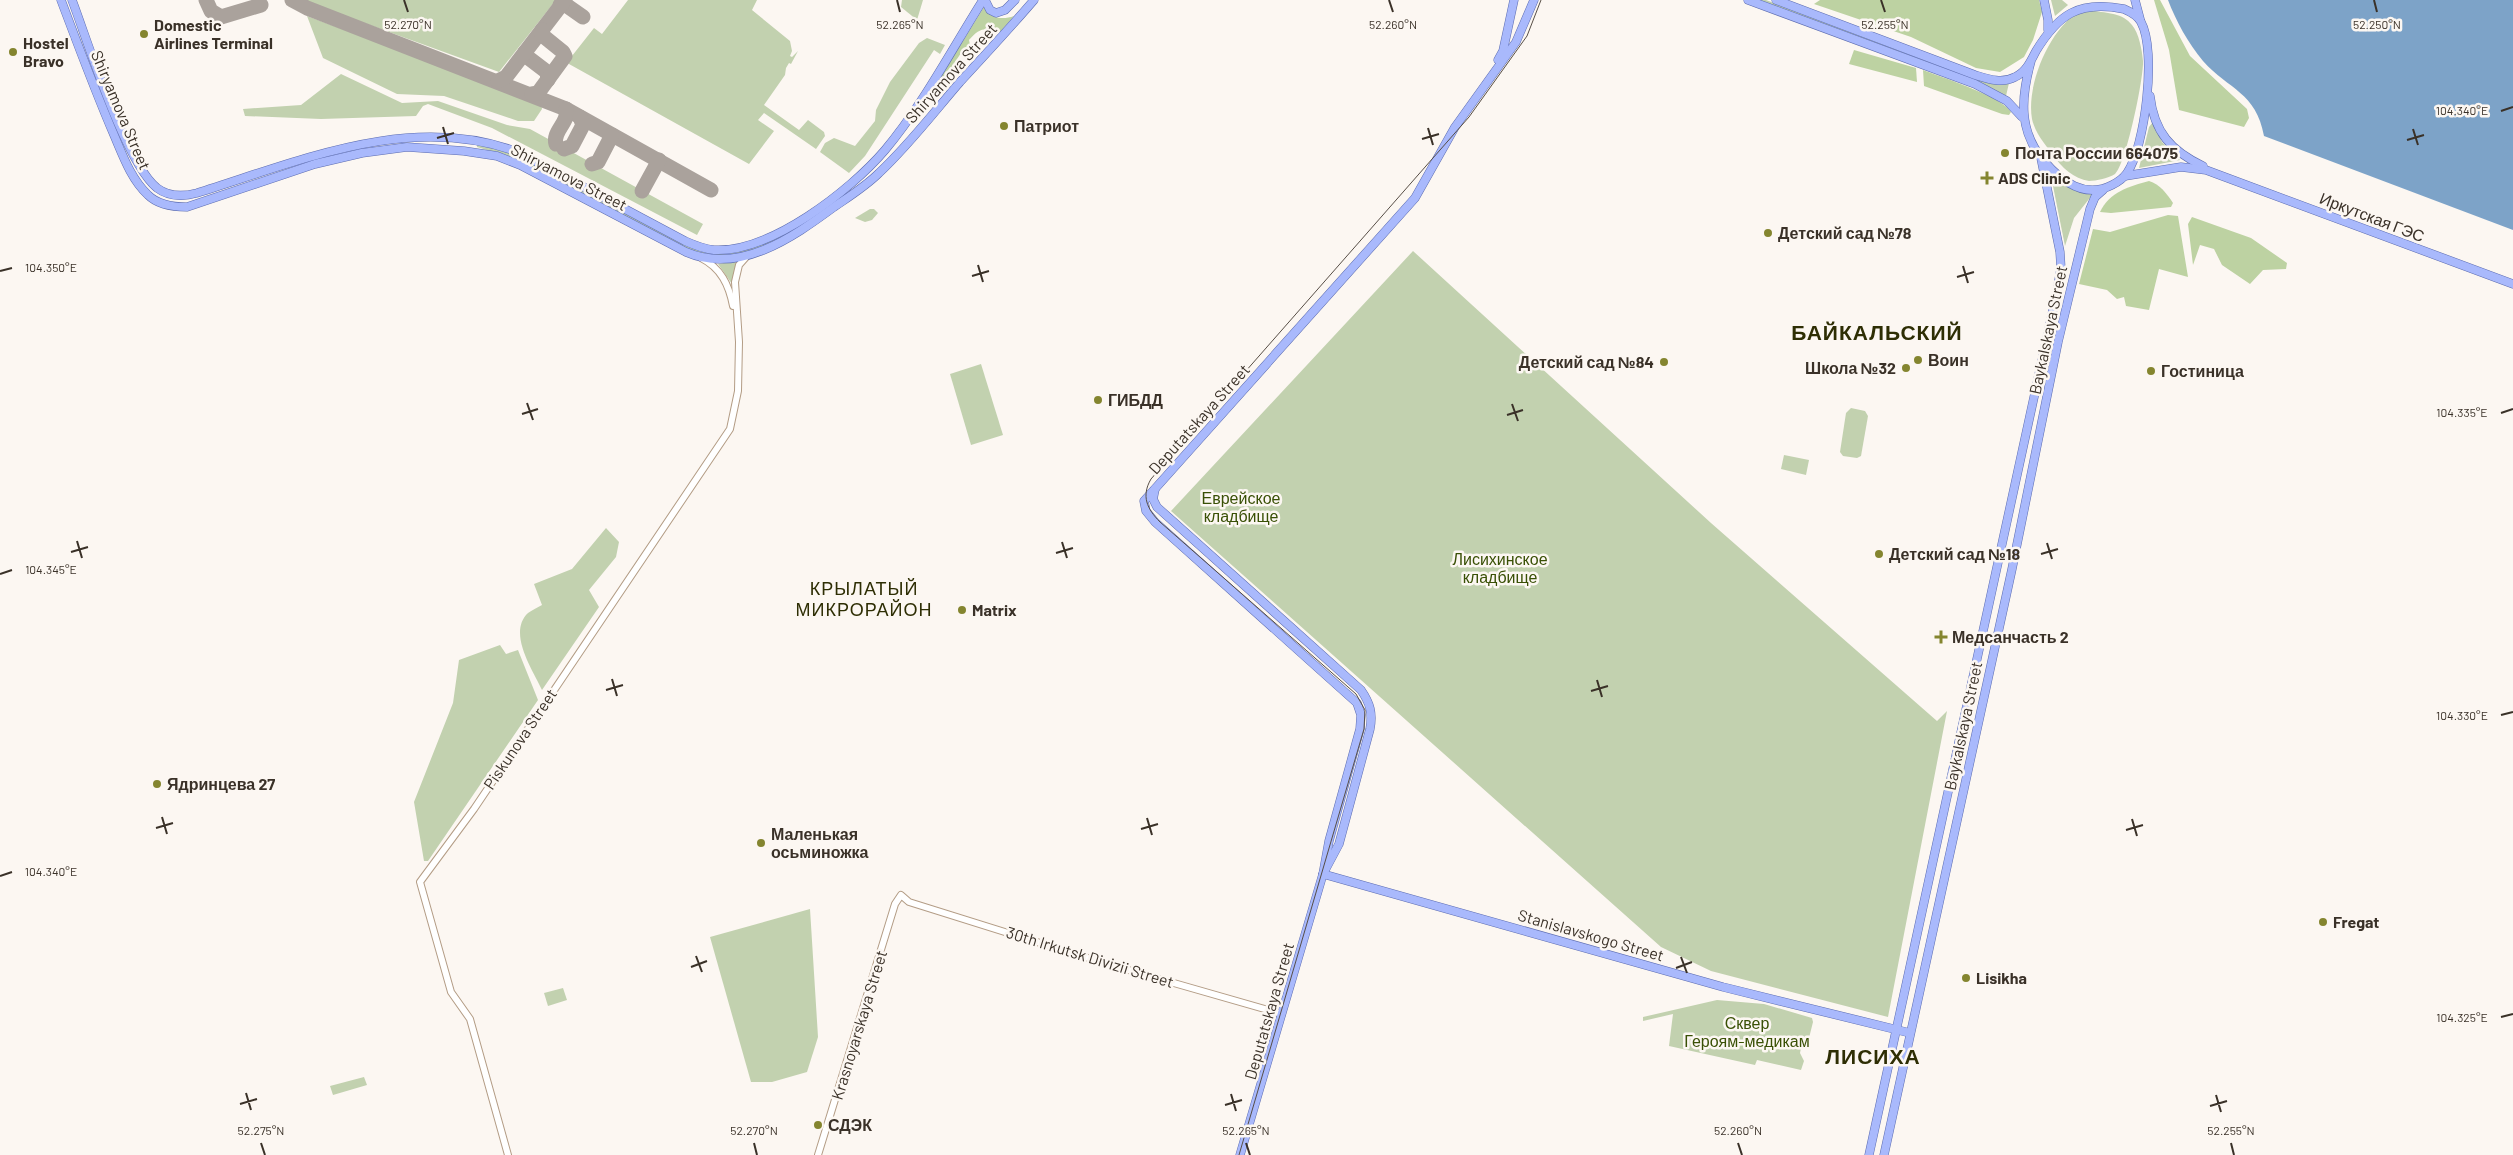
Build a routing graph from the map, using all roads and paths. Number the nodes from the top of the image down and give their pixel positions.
1 (62, 0) edge
2 (72, 0) edge
3 (984, 0) edge
4 (1015, 0) edge
5 (1034, 0) edge
6 (1748, 0) edge
7 (1776, 0) edge
8 (2044, 0) edge
9 (2105, 0) edge
10 (2135, 0) edge
11 (1534, 2) edge
12 (2074, 2) dead end
13 (1513, 3) edge
14 (2094, 3) junction
15 (2083, 4) junction
16 (2140, 21) junction
17 (2046, 35) junction
18 (2031, 62) junction
19 (2149, 82) junction
20 (1483, 87) junction
21 (2024, 121) junction
22 (428, 138) junction
23 (478, 140) junction
24 (432, 148) junction
25 (478, 153) junction
26 (2041, 158) junction
27 (2220, 175) junction
28 (2125, 176) junction
29 (2103, 190) junction
30 (747, 256) junction
31 (700, 258) junction
32 (2513, 284) edge
33 (739, 342) junction
34 (1155, 487) junction
35 (1323, 874) junction
36 (901, 895) joint
37 (1282, 1014) junction
38 (1896, 1030) junction
39 (1910, 1033) junction
40 (508, 1155) edge
41 (818, 1155) edge
42 (1240, 1155) edge
43 (1869, 1155) edge
44 (1884, 1155) edge

1 - 24 main road, Shiryamova Street
2 - 22 main road, Shiryamova Street
3 - 4 main road
3 - 23 main road, Shiryamova Street
5 - 30 main road, Shiryamova Street
6 - 21 main road
7 - 18 main road
8 - 17 main road
9 - 14 main road
10 - 16 main road
11 - 13 main road
11 - 20 main road, Deputatskaya Street
12 - 15 main road
13 - 20 main road
14 - 15 main road
14 - 16 main road
15 - 17 main road
16 - 19 main road
17 - 18 main road
18 - 21 main road
19 - 27 main road
19 - 28 main road
20 - 34 main road, Deputatskaya Street
21 - 26 main road
22 - 23 main road, Shiryamova Street
22 - 24 main road
23 - 25 main road
24 - 25 main road, Shiryamova Street
25 - 31 main road, Shiryamova Street
26 - 29 main road
26 - 38 main road
27 - 28 main road
27 - 32 main road, Иркутская ГЭС
28 - 29 main road
29 - 39 main road, Baykalskaya Street
30 - 31 main road, Shiryamova Street
30 - 33 street, Piskunova Street
31 - 33 street, Piskunova Street
33 - 40 street, Piskunova Street
34 - 35 main road, Deputatskaya Street
34 - 35 main road, Deputatskaya Street
35 - 37 main road, Deputatskaya Street
35 - 38 main road, Stanislavskogo Street
36 - 37 street, 30th Irkutsk Divizii Street
36 - 41 street, Krasnoyarskaya Street
37 - 42 main road, Deputatskaya Street
38 - 39 main road, Stanislavskogo Street
38 - 43 main road
39 - 44 main road, Baykalskaya Street

